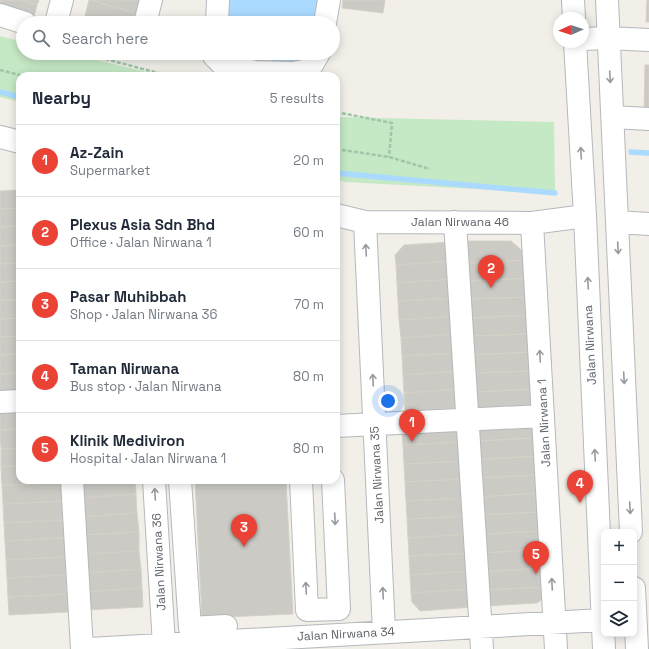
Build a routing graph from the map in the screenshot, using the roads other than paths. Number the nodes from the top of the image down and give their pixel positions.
1 (62, 0) edge
2 (152, 0) edge
3 (218, 0) edge
4 (328, 0) edge
5 (573, 0) edge
6 (607, 0) edge
7 (574, 12) edge
8 (0, 15) edge
9 (58, 16) edge
10 (147, 16) edge
11 (217, 16) edge
12 (326, 16) edge
13 (16, 20) edge
14 (608, 38) junction
15 (589, 39) edge
16 (649, 40) edge
17 (576, 48) edge
18 (218, 60) edge
19 (315, 60) edge
20 (256, 72) edge
21 (298, 72) edge
22 (613, 117) junction
23 (649, 119) edge
24 (0, 137) edge
25 (16, 141) edge
26 (340, 216) edge
27 (585, 216) junction
28 (365, 222) junction
29 (455, 222) junction
30 (617, 222) junction
31 (532, 223) junction
32 (649, 224) edge
33 (16, 401) edge
34 (0, 402) edge
35 (543, 416) junction
36 (467, 420) junction
37 (375, 424) junction
38 (340, 426) edge
39 (72, 484) edge
40 (154, 484) edge
41 (180, 484) edge
42 (301, 484) edge
43 (333, 484) edge
44 (631, 529) edge
45 (601, 601) edge
46 (635, 601) edge
47 (307, 610) junction
48 (601, 620) edge
49 (554, 622) junction
50 (481, 627) junction
51 (384, 632) junction
52 (603, 637) edge
53 (164, 645) junction
54 (82, 649) edge
55 (89, 649) edge
56 (482, 649) edge
57 (556, 649) edge
58 (604, 649) edge
59 (637, 649) edge

1 - 9 street
2 - 10 street
3 - 11 street
4 - 12 street
5 - 7 street
6 - 14 street
8 - 13 street
14 - 15 street
14 - 16 street
14 -> 22 street
27 -> 17 street, Jalan Nirwana
18 - 20 street
19 - 21 street
22 - 23 street
22 - 30 street
24 - 25 street
26 - 28 street, Jalan Nirwana 46
27 - 31 street, Jalan Nirwana 46
45 -> 27 street, Jalan Nirwana
28 - 29 street, Jalan Nirwana 46
37 -> 28 street, Jalan Nirwana 35
29 - 31 street, Jalan Nirwana 46
29 - 36 street
30 - 32 street
30 -> 44 street
35 -> 31 street, Jalan Nirwana 1
33 - 34 street
35 - 36 street
49 -> 35 street, Jalan Nirwana 1
36 - 37 street
36 - 50 street
37 - 38 street
51 -> 37 street, Jalan Nirwana 35
39 - 54 street
53 -> 40 street, Jalan Nirwana 36
41 - 47 street
47 -> 42 street
43 -> 47 street
46 - 59 street
48 - 49 street, Jalan Nirwana 34
49 - 50 street, Jalan Nirwana 34
49 - 57 street, Jalan Nirwana 1
50 - 51 street, Jalan Nirwana 34
50 - 56 street
51 - 53 street, Jalan Nirwana 34
52 - 58 street, Jalan Nirwana
53 - 55 street, Jalan Nirwana 34

